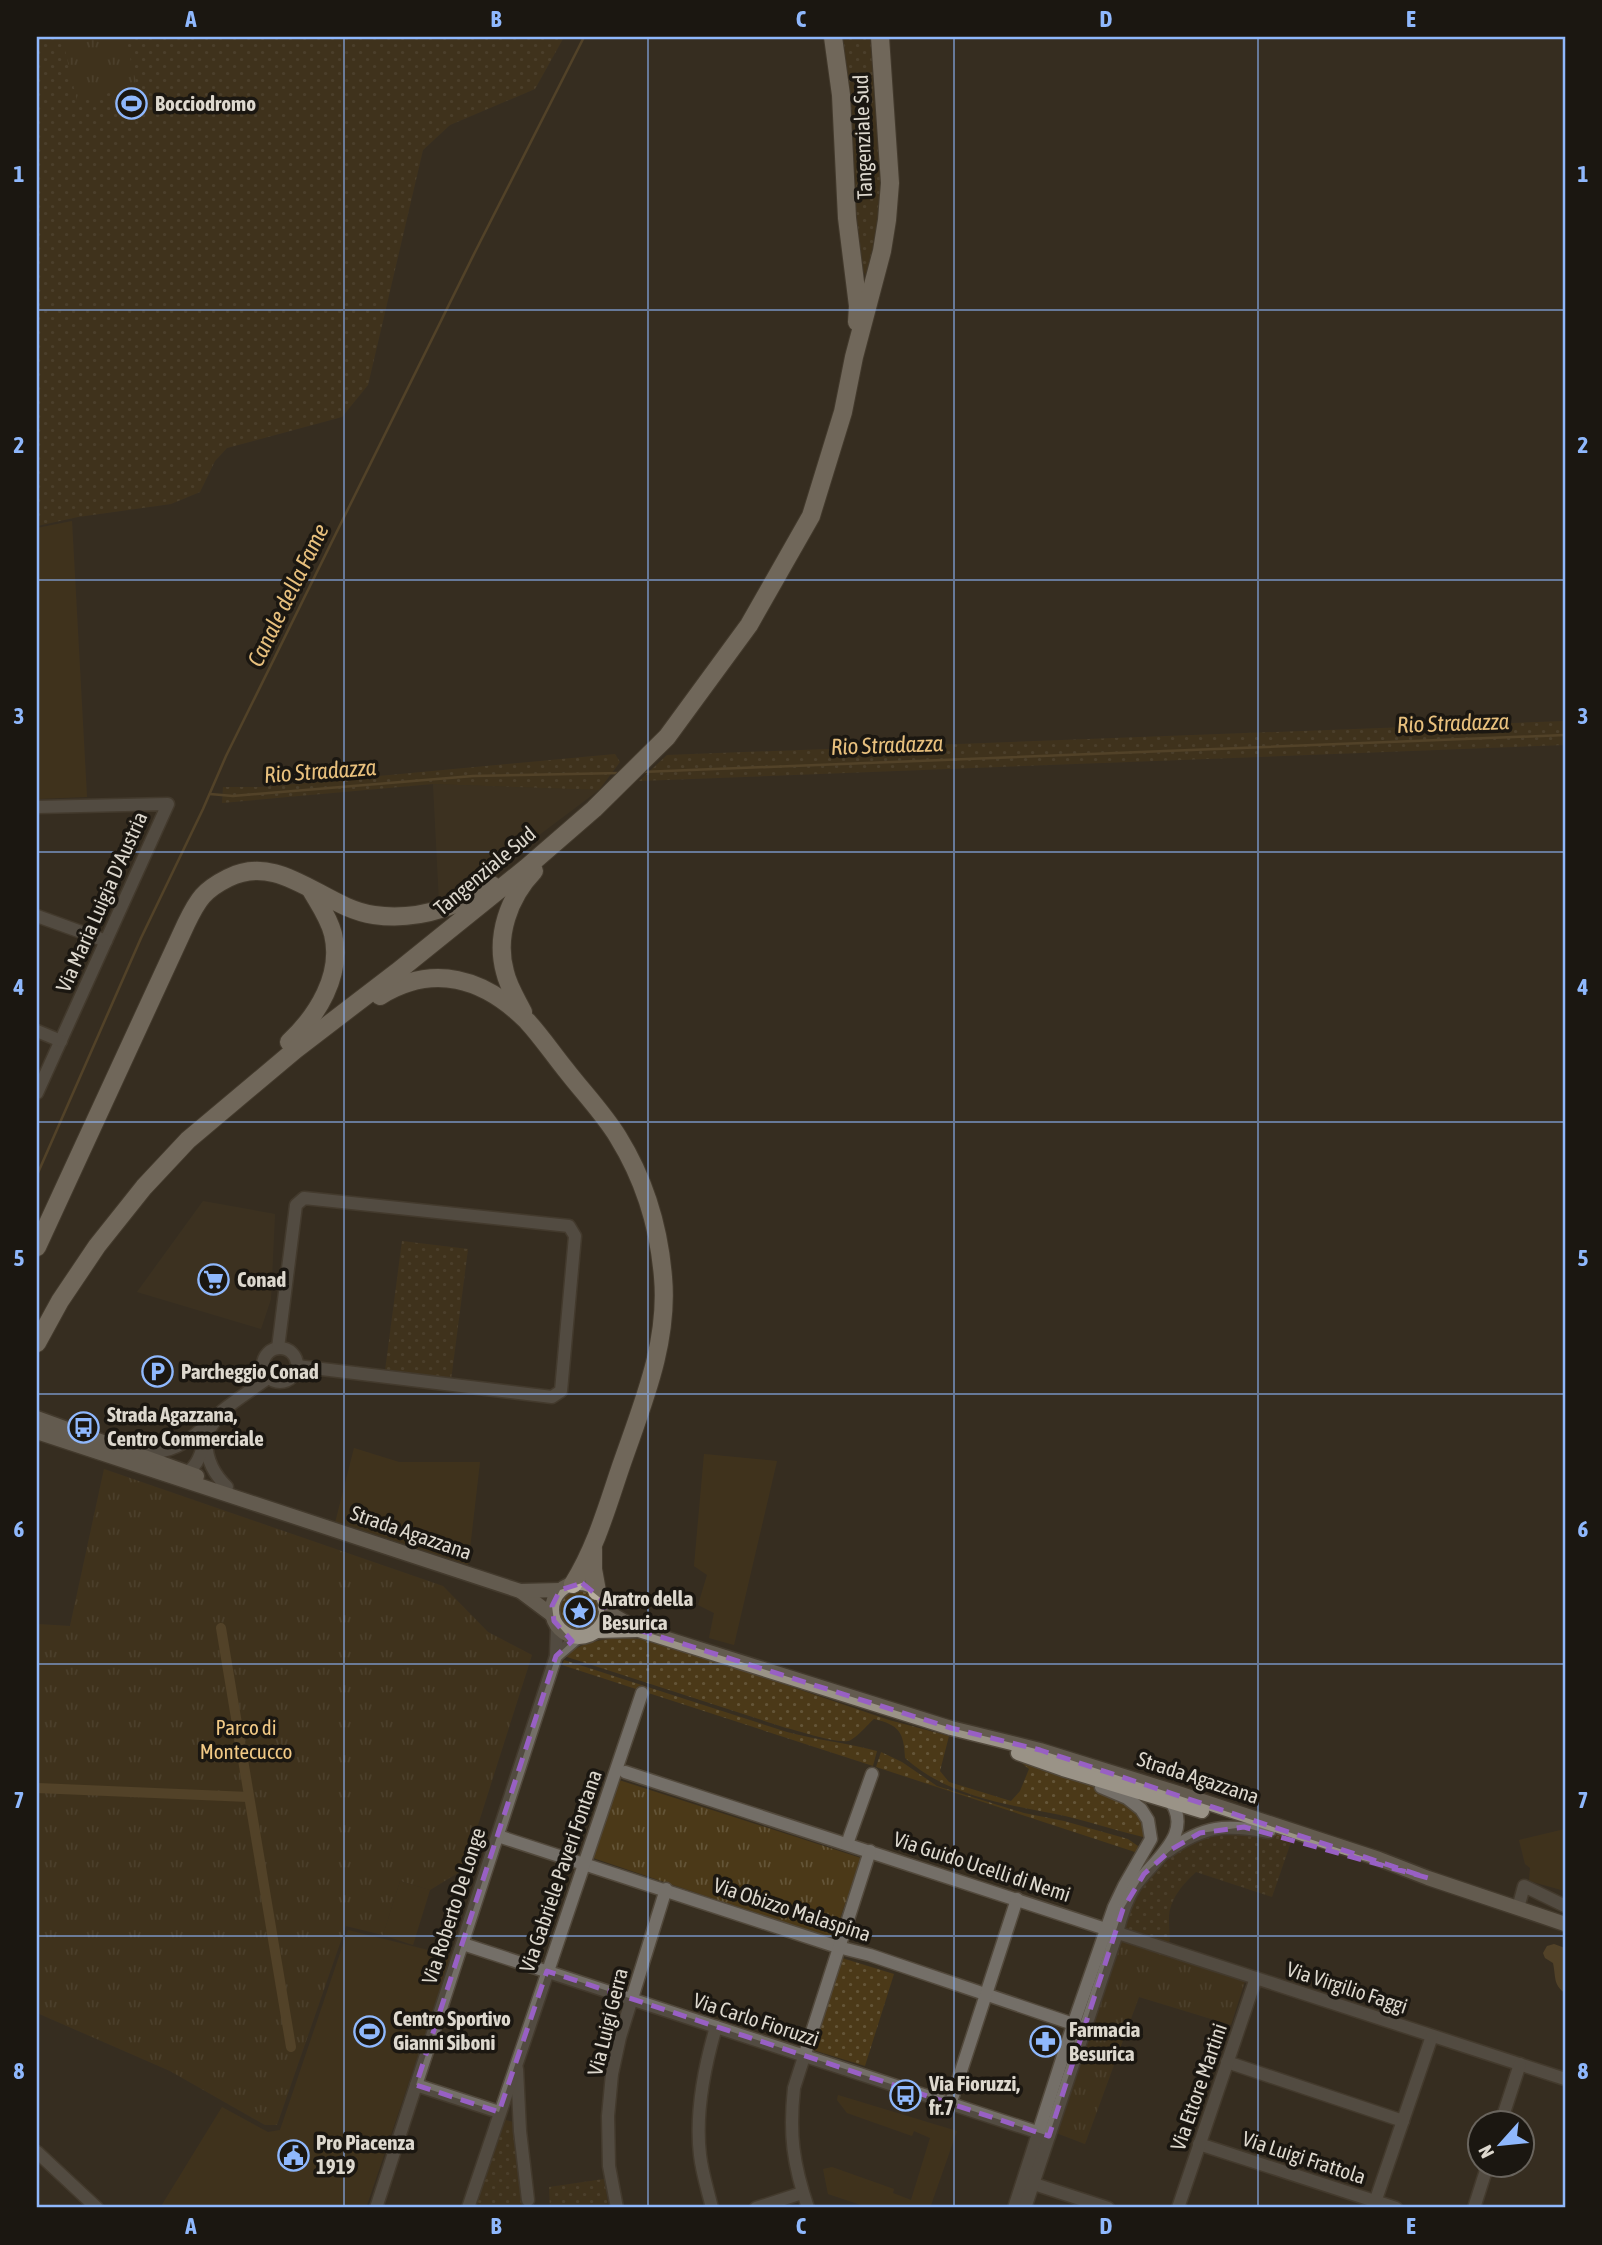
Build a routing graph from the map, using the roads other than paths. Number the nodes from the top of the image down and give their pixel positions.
1 (834, 37) edge
2 (880, 37) edge
3 (854, 357) junction
4 (37, 807) edge
5 (575, 825) junction
6 (542, 853) junction
7 (311, 890) junction
8 (37, 916) edge
9 (106, 941) junction
10 (528, 1022) junction
11 (37, 1031) edge
12 (61, 1041) junction
13 (302, 1044) junction
14 (37, 1093) edge
15 (214, 1116) junction
16 (37, 1247) edge
17 (37, 1343) edge
18 (278, 1348) junction
19 (297, 1366) junction
20 (268, 1378) junction
21 (224, 1409) junction
22 (37, 1418) edge
23 (37, 1432) edge
24 (206, 1438) junction
25 (110, 1445) junction
26 (94, 1451) junction
27 (188, 1472) junction
28 (227, 1487) junction
29 (288, 1513) junction
30 (593, 1548) junction
31 (567, 1587) junction
32 (520, 1591) junction
33 (597, 1591) junction
34 (606, 1608) junction
35 (554, 1620) junction
36 (639, 1630) junction
37 (596, 1631) junction
38 (578, 1637) junction
39 (556, 1656) junction
40 (642, 1692) dead end
41 (951, 1728) junction
42 (1092, 1766) junction
43 (1063, 1769) junction
44 (625, 1772) dead end
45 (872, 1774) dead end
46 (1172, 1802) junction
47 (1269, 1832) junction
48 (498, 1836) junction
49 (846, 1844) junction
50 (870, 1851) junction
51 (1158, 1859) junction
52 (584, 1863) junction
53 (1428, 1878) junction
54 (666, 1889) junction
55 (1017, 1899) junction
56 (1565, 1906) edge
57 (1518, 1908) junction
58 (1565, 1924) edge
59 (1112, 1930) junction
60 (463, 1944) junction
61 (838, 1947) junction
62 (547, 1971) junction
63 (1256, 1978) junction
64 (986, 1995) junction
65 (631, 1999) junction
66 (1079, 2026) junction
67 (716, 2027) junction
68 (1432, 2036) junction
69 (804, 2056) junction
70 (517, 2062) junction
71 (1227, 2062) junction
72 (1520, 2064) junction
73 (1565, 2079) edge
74 (416, 2085) junction
75 (950, 2105) junction
76 (1506, 2108) edge
77 (499, 2112) junction
78 (1403, 2121) junction
79 (1043, 2134) junction
80 (1199, 2144) junction
81 (37, 2152) edge
82 (1484, 2178) edge
83 (1028, 2182) junction
84 (803, 2193) junction
85 (528, 2200) dead end
86 (1374, 2205) edge
87 (97, 2208) edge
88 (376, 2208) edge
89 (468, 2208) edge
90 (617, 2208) edge
91 (712, 2208) edge
92 (756, 2208) edge
93 (808, 2208) edge
94 (1014, 2208) edge
95 (1025, 2208) edge
96 (1108, 2208) edge
97 (1178, 2208) edge
98 (1396, 2208) edge
99 (1474, 2208) edge

1 - 3 main road, Tangenziale Sud
2 - 3 main road, Tangenziale Sud
3 - 5 main road, Tangenziale Sud
4 - 9 street, Via Maria Luigia D'Austria
5 - 6 main road, Tangenziale Sud
5 - 10 main road
6 - 7 main road
6 - 13 main road, Tangenziale Sud
7 - 15 main road
7 - 16 main road
8 - 9 street
9 - 12 street, Via Maria Luigia D'Austria
10 - 13 main road
10 - 30 main road
11 - 12 street
12 - 14 street, Via Maria Luigia D'Austria
13 - 15 main road, Tangenziale Sud
15 - 17 main road, Tangenziale Sud
18 - 19 street
18 - 19 street
18 - 20 street
19 - 20 street
20 - 21 street
21 - 24 street
21 - 25 street
22 - 25 main road
23 - 26 main road
24 - 27 street
24 - 28 street
25 - 27 main road
26 - 27 street
26 - 29 main road
27 - 28 main road
28 - 29 main road
29 - 32 main road, Strada Agazzana
30 - 31 main road
30 - 33 main road
31 - 32 main road
31 - 33 main road
31 - 35 main road
32 - 35 main road
33 - 34 main road
34 - 36 main road, Strada Agazzana
34 - 37 main road
35 - 38 main road
35 - 39 street, Via Roberto De Longe
36 - 37 main road
36 - 41 main road, Strada Agazzana
37 - 38 main road
38 - 39 street
39 - 48 street, Via Roberto De Longe
40 - 52 street, Via Gabriele Paveri Fontana
41 - 42 main road, Strada Agazzana
41 - 43 main road, Strada Agazzana
42 - 46 street
42 - 53 main road, Strada Agazzana
43 - 46 main road, Strada Agazzana
43 - 59 street, Strada Agazzana
44 - 49 street, Via Guido Ucelli di Nemi
45 - 49 street
46 - 47 main road, Strada Agazzana
46 - 51 street
47 - 51 street
47 - 53 main road, Strada Agazzana
48 - 52 street, Via Obizzo Malaspina
48 - 60 street, Via Roberto De Longe
49 - 50 street, Via Guido Ucelli di Nemi
50 - 55 street, Via Guido Ucelli di Nemi
50 - 61 street
51 - 59 street
52 - 54 street, Via Obizzo Malaspina
52 - 62 street, Via Gabriele Paveri Fontana
53 - 57 main road, Strada Agazzana
54 - 61 street, Via Obizzo Malaspina
54 - 65 street, Via Luigi Gerra
55 - 59 street, Via Guido Ucelli di Nemi
55 - 64 street
56 - 57 street
57 - 58 main road, Strada Agazzana
59 - 63 street, Via Virgilio Faggi
59 - 66 street
60 - 62 street, Via Carlo Fioruzzi
60 - 74 street, Via Roberto De Longe
61 - 64 street, Via Obizzo Malaspina
61 - 69 street
62 - 65 street, Via Carlo Fioruzzi
62 - 70 street, Via Gabriele Paveri Fontana
63 - 68 street, Via Virgilio Faggi
63 - 71 street, Via Ettore Martini
64 - 66 street, Via Obizzo Malaspina
64 - 75 street
65 - 67 street, Via Carlo Fioruzzi
65 - 90 street, Via Luigi Gerra
66 - 79 street
67 - 69 street, Via Carlo Fioruzzi
67 - 91 street
68 - 72 street, Via Virgilio Faggi
68 - 78 street
69 - 75 street, Via Carlo Fioruzzi
69 - 84 street
70 - 77 street, Via Gabriele Paveri Fontana
70 - 85 street, Via Gabriele Paveri Fontana
71 - 78 street
71 - 80 street, Via Ettore Martini
72 - 73 street, Via Virgilio Faggi
72 - 76 street
74 - 77 street
74 - 88 street, Via Roberto De Longe
75 - 79 street, Via Carlo Fioruzzi
77 - 89 street, Via Gabriele Paveri Fontana
78 - 86 street
79 - 83 street
80 - 86 street, Via Luigi Frattola
80 - 97 street, Via Ettore Martini
81 - 87 street
82 - 99 street
83 - 94 street
83 - 95 street
83 - 96 street
84 - 92 street
84 - 93 street
86 - 98 street, Via Luigi Frattola

